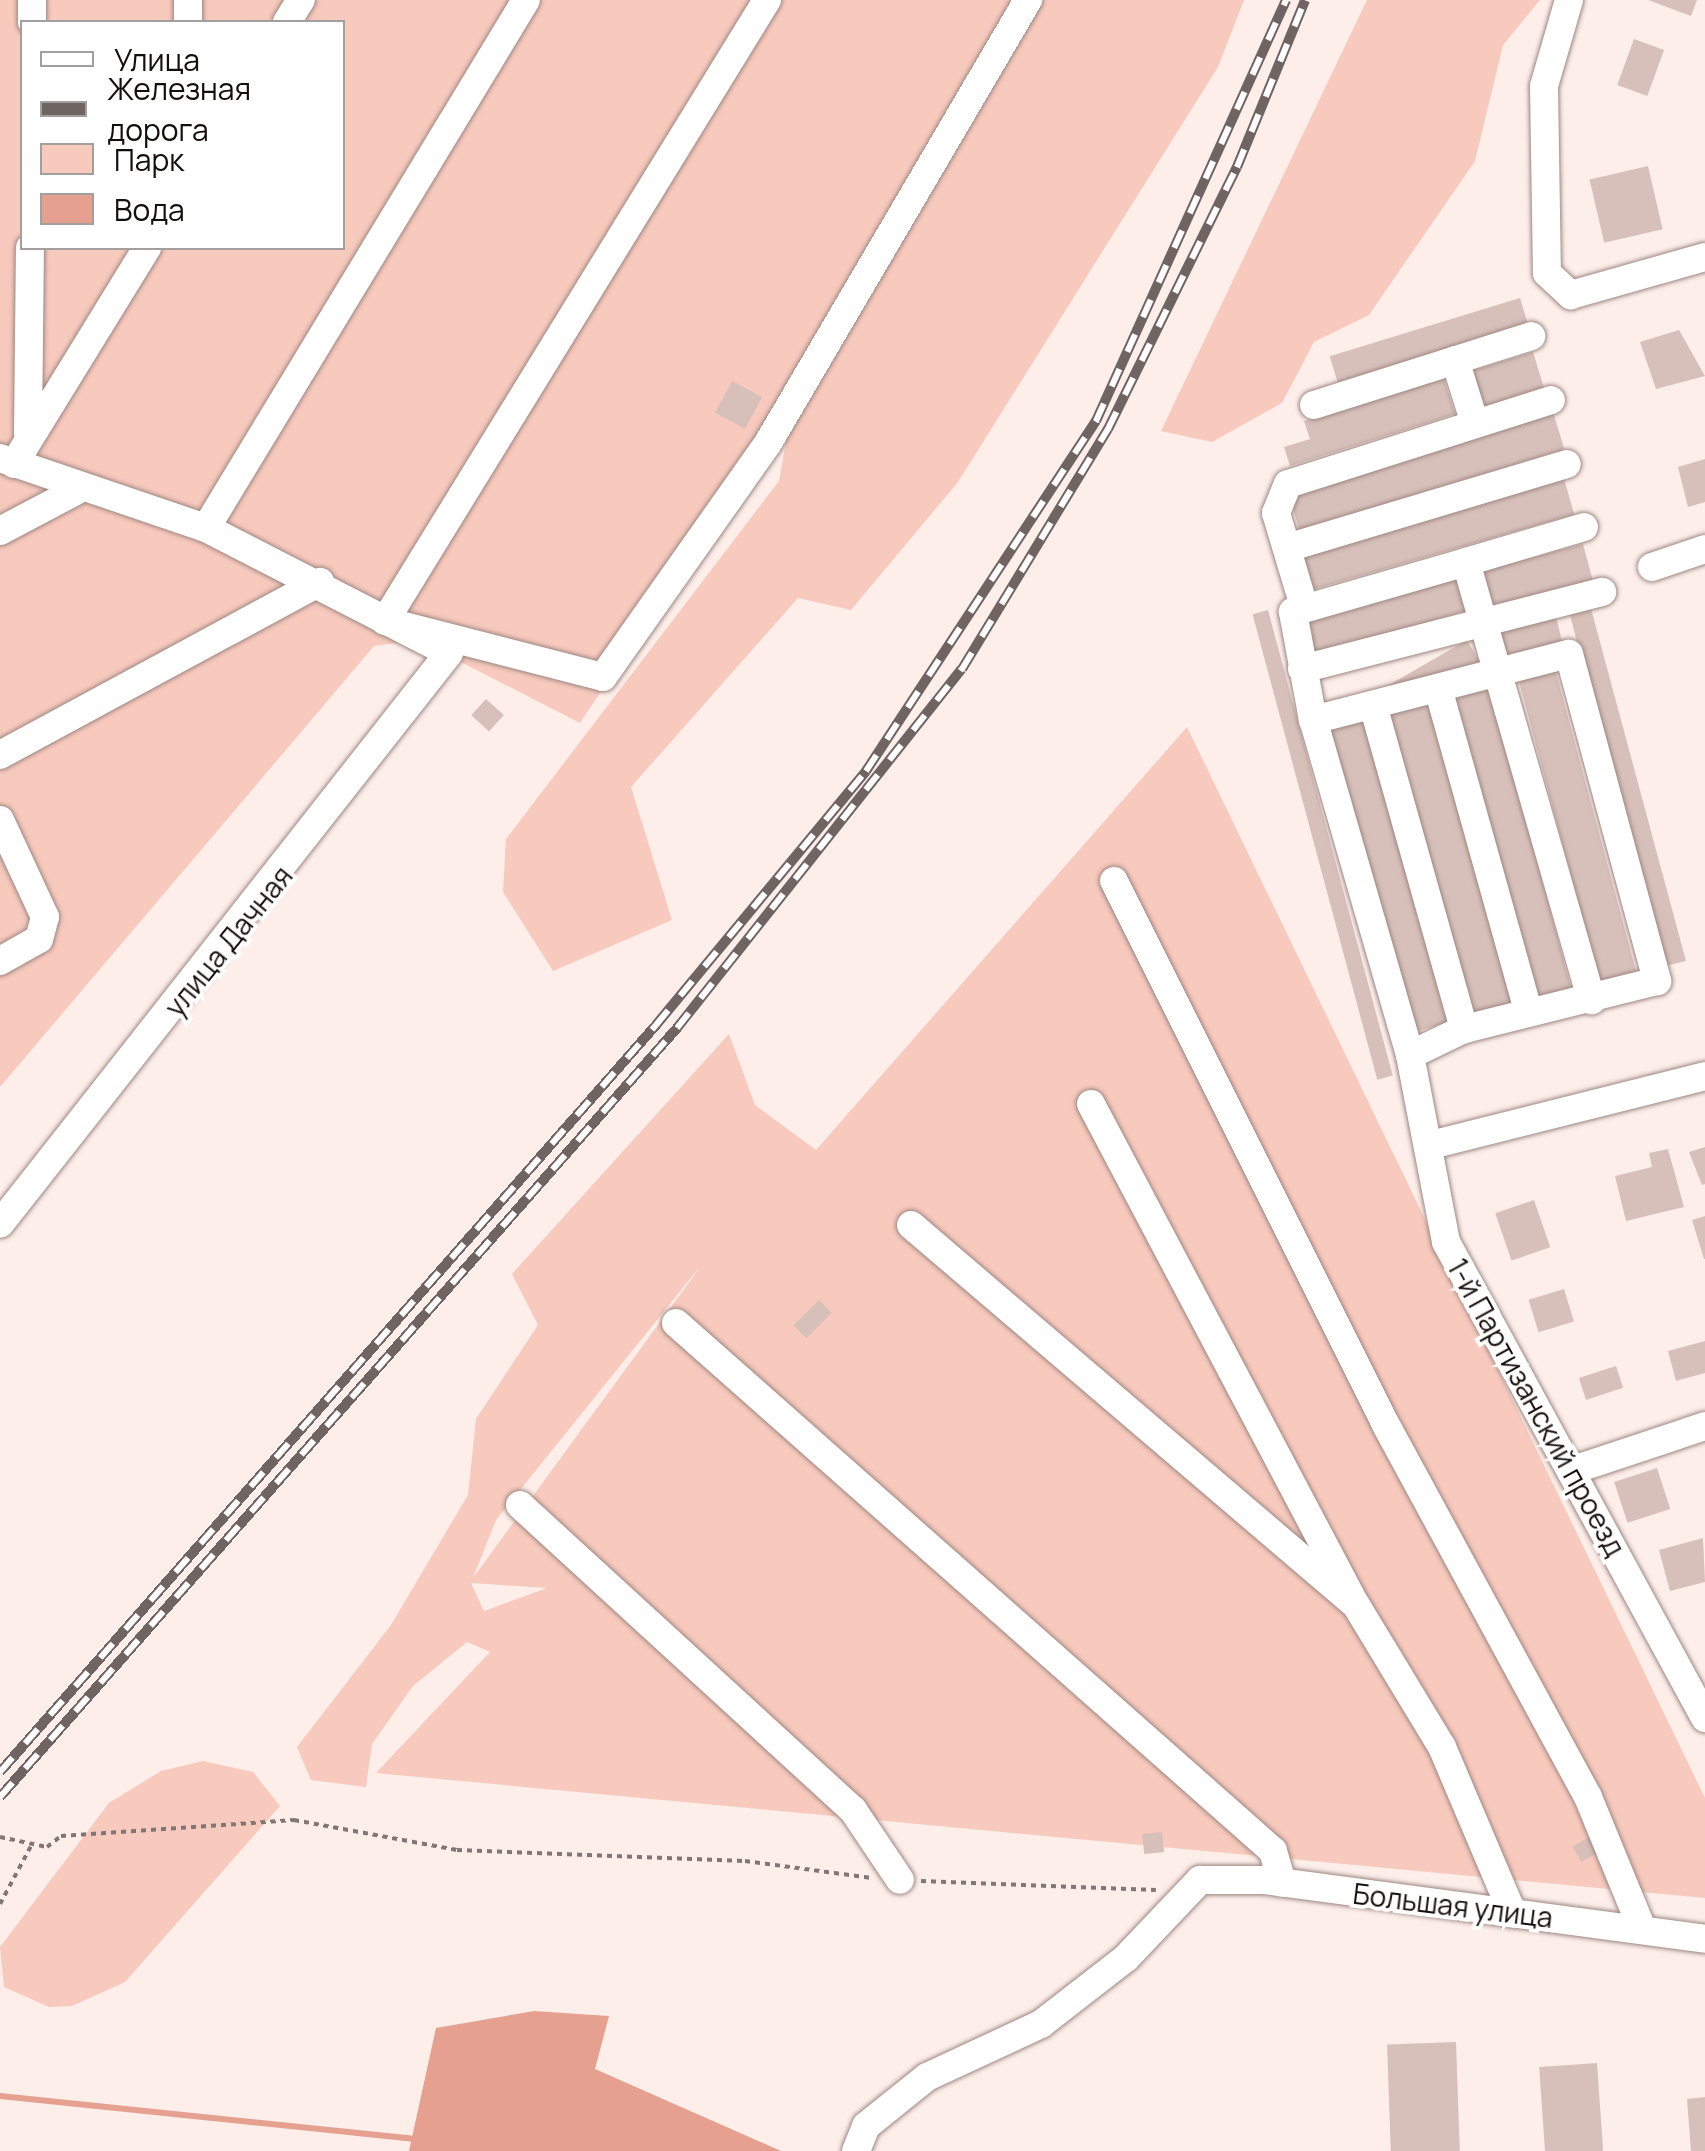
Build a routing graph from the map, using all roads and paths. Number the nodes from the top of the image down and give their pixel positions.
1 (526, 0) edge
2 (767, 0) edge
3 (1028, 0) edge
4 (1570, 0) edge
5 (30, 250) edge
6 (146, 250) edge
7 (1705, 257) edge
8 (1531, 336) dead end
9 (1455, 360) junction
10 (1551, 400) dead end
11 (1314, 404) dead end
12 (1475, 424) junction
13 (28, 435) junction
14 (7, 461) edge
15 (1567, 464) dead end
16 (76, 491) junction
17 (1584, 527) dead end
18 (206, 528) junction
19 (0, 531) edge
20 (1287, 548) junction
21 (1705, 549) edge
22 (1466, 562) junction
23 (1652, 566) dead end
24 (320, 582) junction
25 (1602, 592) dead end
26 (1303, 603) junction
27 (385, 622) junction
28 (1484, 624) junction
29 (1302, 670) junction
30 (1502, 674) junction
31 (1438, 688) junction
32 (1373, 705) junction
33 (1312, 720) junction
34 (0, 754) edge
35 (0, 820) edge
36 (1114, 881) dead end
37 (0, 961) edge
38 (1592, 1000) junction
39 (1529, 1013) junction
40 (1464, 1029) junction
41 (1413, 1068) junction
42 (1705, 1076) edge
43 (1091, 1104) dead end
44 (1431, 1145) junction
45 (0, 1224) edge
46 (911, 1225) dead end
47 (676, 1323) dead end
48 (1705, 1426) edge
49 (1576, 1469) junction
50 (520, 1505) dead end
51 (1356, 1605) junction
52 (1705, 1718) edge
53 (0, 1837) edge
54 (32, 1844) junction
55 (900, 1880) junction
56 (1200, 1880) junction
57 (1282, 1883) junction
58 (0, 1904) edge
59 (1512, 1914) junction
60 (1641, 1926) junction
61 (1705, 1939) edge
62 (856, 2151) edge

1 - 18 street
2 - 27 street
3 - 27 street
4 - 7 street
5 - 13 street
6 - 13 street
8 - 9 street
9 - 11 street
9 - 12 street
10 - 12 street
12 - 20 street
13 - 14 street
14 - 16 street
15 - 20 street
16 - 18 street
16 - 19 street
17 - 22 street
18 - 24 street
20 - 26 street
21 - 23 street
22 - 26 street
22 - 28 street
24 - 27 street
24 - 34 street
25 - 28 street
26 - 29 street, 1-й Партизанский проезд
27 - 45 street, улица Дачная
28 - 29 street
28 - 30 street
29 - 33 street, 1-й Партизанский проезд
30 - 31 street
30 - 38 street
30 - 38 street
31 - 32 street
31 - 39 street
32 - 33 street
32 - 40 street
33 - 41 street, 1-й Партизанский проезд
35 - 37 street
36 - 60 street
38 - 39 street
39 - 40 street
40 - 41 street
41 - 44 street, 1-й Партизанский проезд
42 - 44 street
43 - 51 street
44 - 49 street, 1-й Партизанский проезд
46 - 51 street
47 - 57 street
48 - 49 street
49 - 52 street, 1-й Партизанский проезд
50 - 55 street
51 - 59 street
53 - 54 path
54 - 55 path
54 - 58 path
55 - 56 path
56 - 57 street, Большая улица
56 - 62 street
57 - 59 street, Большая улица
59 - 60 street, Большая улица
60 - 61 street, Большая улица

